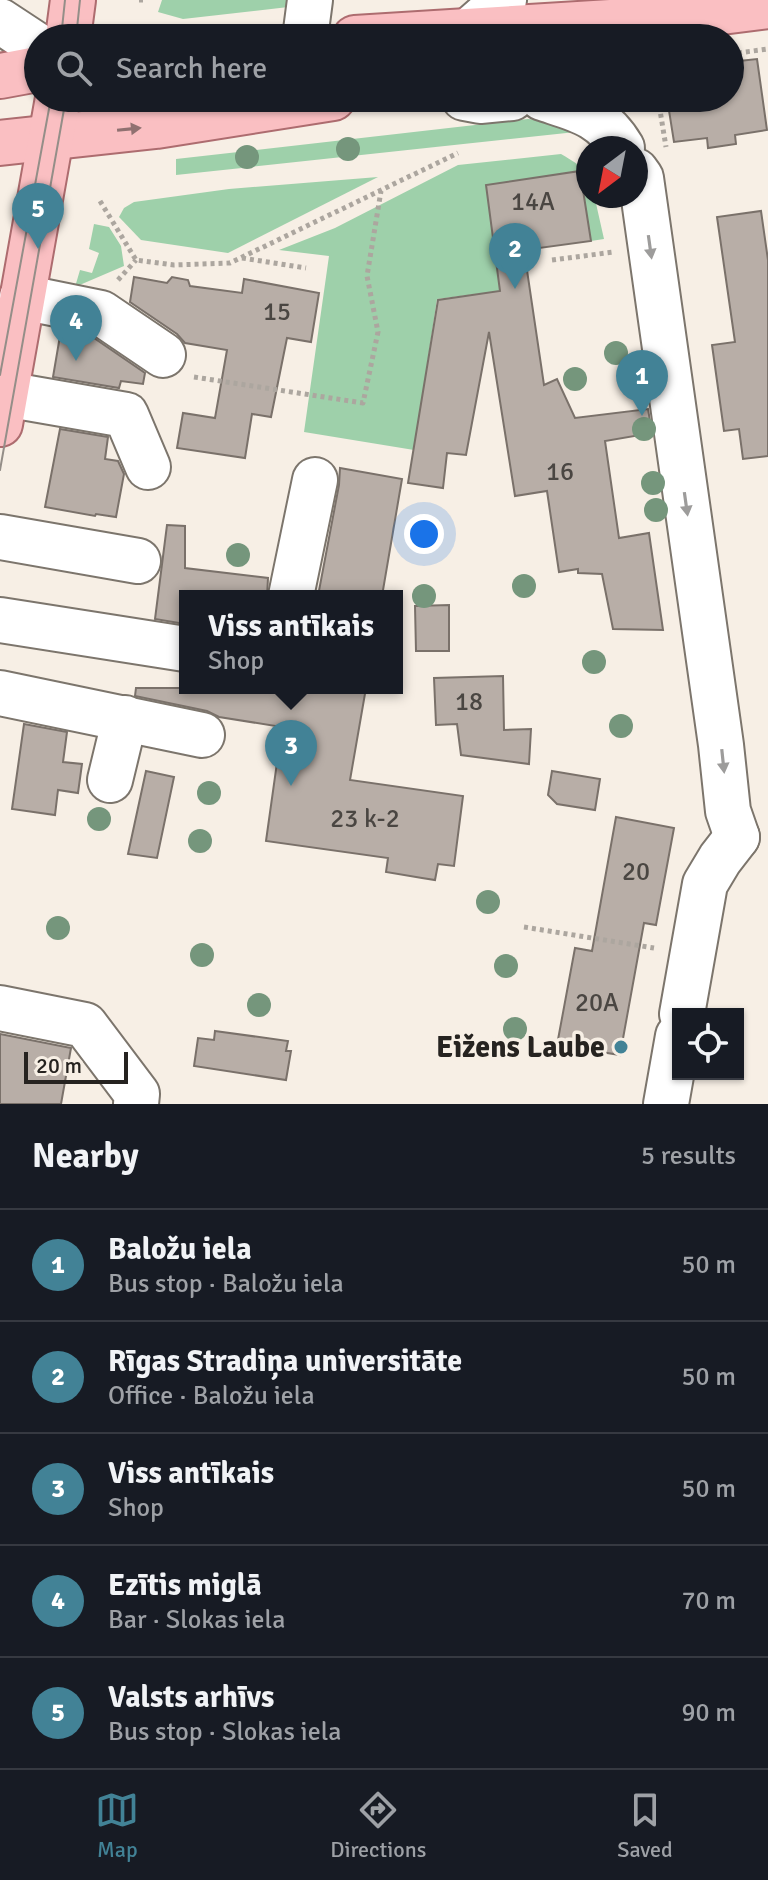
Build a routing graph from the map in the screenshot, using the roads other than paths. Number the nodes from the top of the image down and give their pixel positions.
1 (73, 0) edge
2 (310, 0) edge
3 (504, 0) edge
4 (768, 6) edge
5 (674, 18) junction
6 (0, 21) edge
7 (70, 24) edge
8 (307, 24) edge
9 (477, 24) edge
10 (563, 24) edge
11 (648, 24) edge
12 (24, 37) edge
13 (24, 72) edge
14 (0, 76) edge
15 (244, 112) edge
16 (584, 112) edge
17 (55, 117) edge
18 (615, 136) edge
19 (0, 143) edge
20 (645, 208) edge
21 (22, 297) junction
22 (163, 355) road end
23 (3, 409) edge
24 (148, 467) dead end
25 (315, 480) dead end
26 (0, 537) edge
27 (138, 561) dead end
28 (292, 590) edge
29 (0, 620) edge
30 (179, 648) edge
31 (0, 693) edge
32 (125, 718) junction
33 (202, 735) dead end
34 (110, 780) dead end
35 (752, 842) edge
36 (0, 1008) edge
37 (683, 1008) edge
38 (672, 1070) edge
39 (136, 1104) edge
40 (666, 1104) edge

1 - 7 main road
2 - 8 street
3 - 9 street
4 - 5 main road
5 - 10 main road
5 - 11 main road
6 - 12 street
13 - 14 main road
17 -> 15 main road
16 - 18 street
17 - 19 main road
17 - 21 main road
20 -> 35 street
21 - 22 street
21 - 23 main road
23 - 24 street
25 - 28 street
26 - 27 street
29 - 30 street
31 - 32 street
32 - 33 street
32 - 34 street
35 - 37 street
36 - 39 street
38 - 40 street

